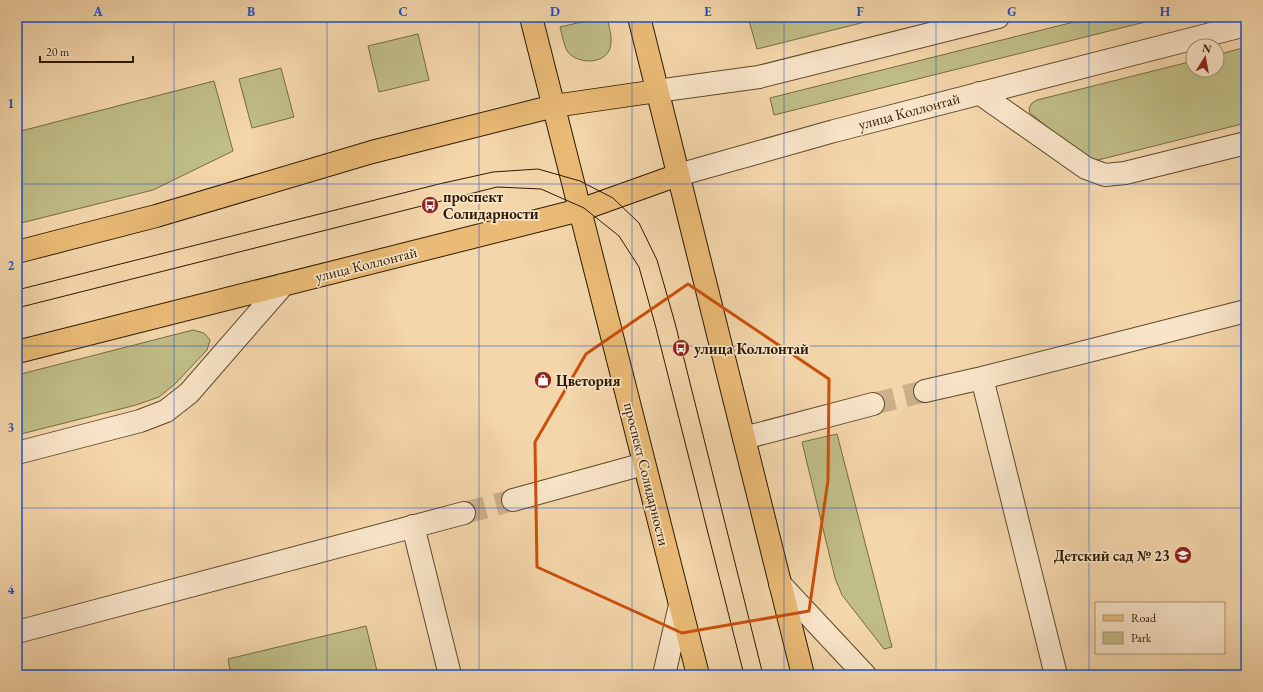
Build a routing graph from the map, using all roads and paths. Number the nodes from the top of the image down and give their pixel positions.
1 (531, 17) edge
2 (639, 17) edge
3 (998, 17) edge
4 (1246, 25) edge
5 (657, 91) junction
6 (979, 93) junction
7 (554, 106) junction
8 (1246, 143) edge
9 (678, 175) junction
10 (580, 210) junction
11 (17, 252) edge
12 (283, 285) junction
13 (1246, 311) edge
14 (17, 352) edge
15 (982, 378) junction
16 (925, 391) tunnel mouth
17 (873, 404) tunnel mouth
18 (744, 438) junction
19 (17, 453) edge
20 (644, 464) junction
21 (513, 500) tunnel mouth
22 (464, 513) tunnel mouth
23 (413, 526) junction
24 (780, 584) junction
25 (680, 605) junction
26 (17, 632) edge
27 (450, 675) edge
28 (664, 675) edge
29 (698, 675) edge
30 (803, 675) edge
31 (865, 675) edge
32 (1056, 675) edge

1 - 7 main road, проспект Солидарности
2 - 5 main road
3 - 5 street
4 - 6 street, улица Коллонтай
5 - 7 main road
5 - 9 main road
6 - 8 street
6 - 9 street, улица Коллонтай
7 - 10 main road, проспект Солидарности
7 - 11 main road
9 - 10 main road, улица Коллонтай
9 - 18 main road
10 - 12 main road, улица Коллонтай
10 - 20 main road, проспект Солидарности
12 - 14 main road, улица Коллонтай
12 - 19 street
13 - 15 street
15 - 16 street
15 - 32 street
17 - 18 street
18 - 24 main road
20 - 21 street
20 - 25 main road, проспект Солидарности
22 - 23 street
23 - 26 street
23 - 27 street
24 - 30 main road
24 - 31 street
25 - 28 street
25 - 29 main road, проспект Солидарности

